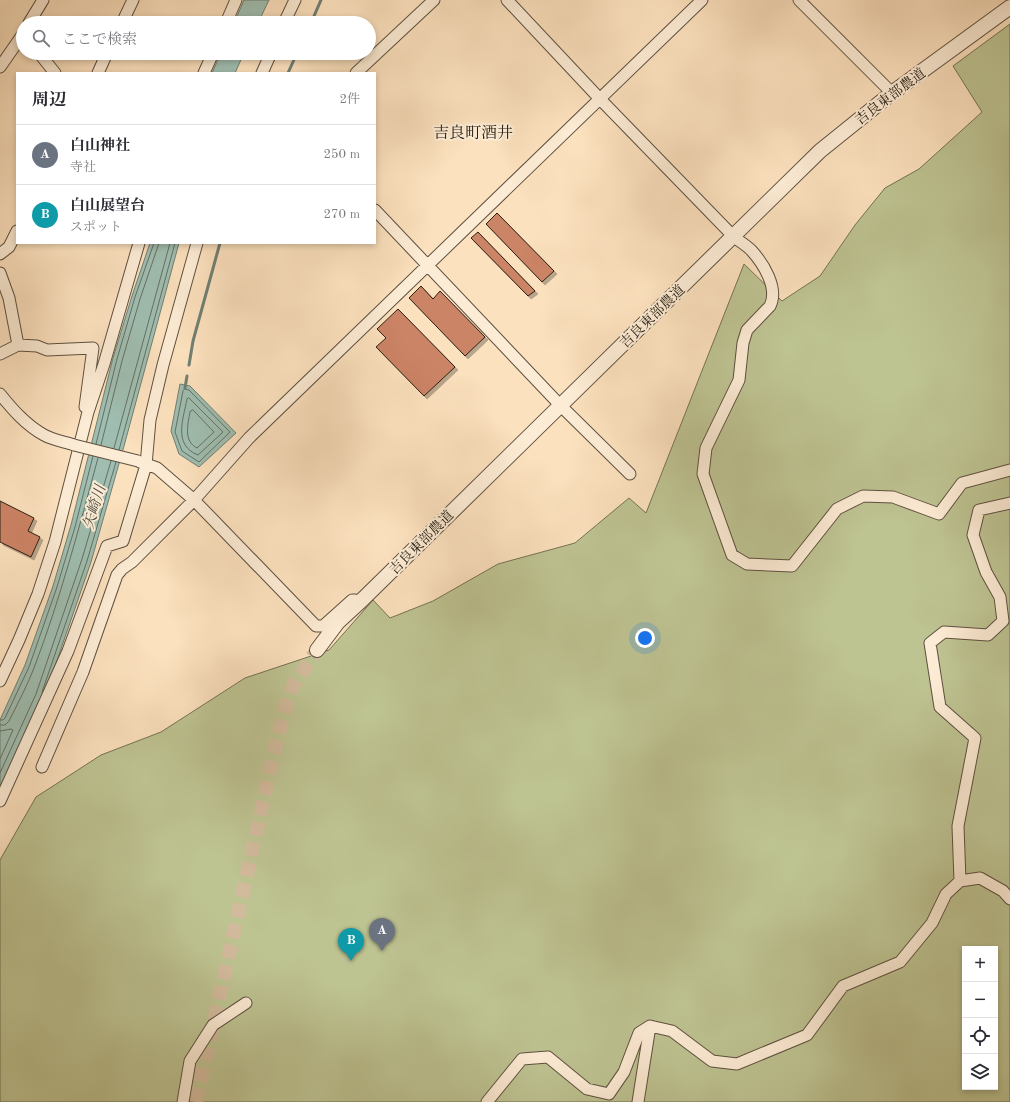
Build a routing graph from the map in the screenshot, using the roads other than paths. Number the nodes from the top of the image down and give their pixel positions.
1 (43, 0) edge
2 (133, 0) edge
3 (236, 0) edge
4 (295, 0) edge
5 (434, 0) edge
6 (507, 0) edge
7 (702, 0) edge
8 (799, 0) edge
9 (1010, 7) edge
10 (34, 16) edge
11 (125, 16) edge
12 (229, 16) edge
13 (287, 16) edge
14 (16, 44) edge
15 (376, 54) edge
16 (45, 60) edge
17 (104, 60) edge
18 (210, 60) edge
19 (268, 60) edge
20 (370, 60) edge
21 (0, 66) edge
22 (54, 72) edge
23 (98, 72) edge
24 (204, 72) edge
25 (262, 72) edge
26 (357, 72) edge
27 (892, 93) junction
28 (600, 99) junction
29 (376, 211) edge
30 (16, 233) edge
31 (734, 236) junction
32 (139, 244) edge
33 (198, 244) edge
34 (0, 254) edge
35 (428, 265) junction
36 (0, 273) edge
37 (18, 345) junction
38 (0, 354) edge
39 (0, 394) edge
40 (560, 405) junction
41 (88, 412) junction
42 (142, 463) junction
43 (1010, 470) edge
44 (630, 474) dead end
45 (194, 500) junction
46 (1010, 503) edge
47 (363, 599) junction
48 (317, 650) tunnel mouth
49 (0, 681) edge
50 (42, 767) dead end
51 (0, 801) edge
52 (960, 882) junction
53 (1010, 899) edge
54 (246, 1003) dead end
55 (650, 1026) junction
56 (183, 1102) edge
57 (487, 1102) edge
58 (638, 1102) edge

1 - 10 street
2 - 11 street
3 - 12 street
4 - 13 street
5 - 15 street
6 - 28 street
7 - 28 street
8 - 27 street
9 - 27 street, 吉良東部農道
14 - 21 street
16 - 22 street
17 - 23 street
18 - 24 street
19 - 25 street
20 - 26 street
27 - 31 street, 吉良東部農道
28 - 31 street
28 - 35 street
29 - 35 street
30 - 34 street
31 - 40 street, 吉良東部農道
31 - 43 street
32 - 41 street
33 - 42 street
35 - 40 street
35 - 45 street
36 - 37 street
37 - 38 street
37 - 41 street
39 - 42 street, bridge
40 - 44 street
40 - 47 street, 吉良東部農道
41 - 49 street
42 - 45 street
42 - 51 street
45 - 47 street
45 - 50 street
46 - 52 street
47 - 48 street, 吉良東部農道
52 - 53 street
52 - 55 street
54 - 56 street
55 - 57 street
55 - 58 street

